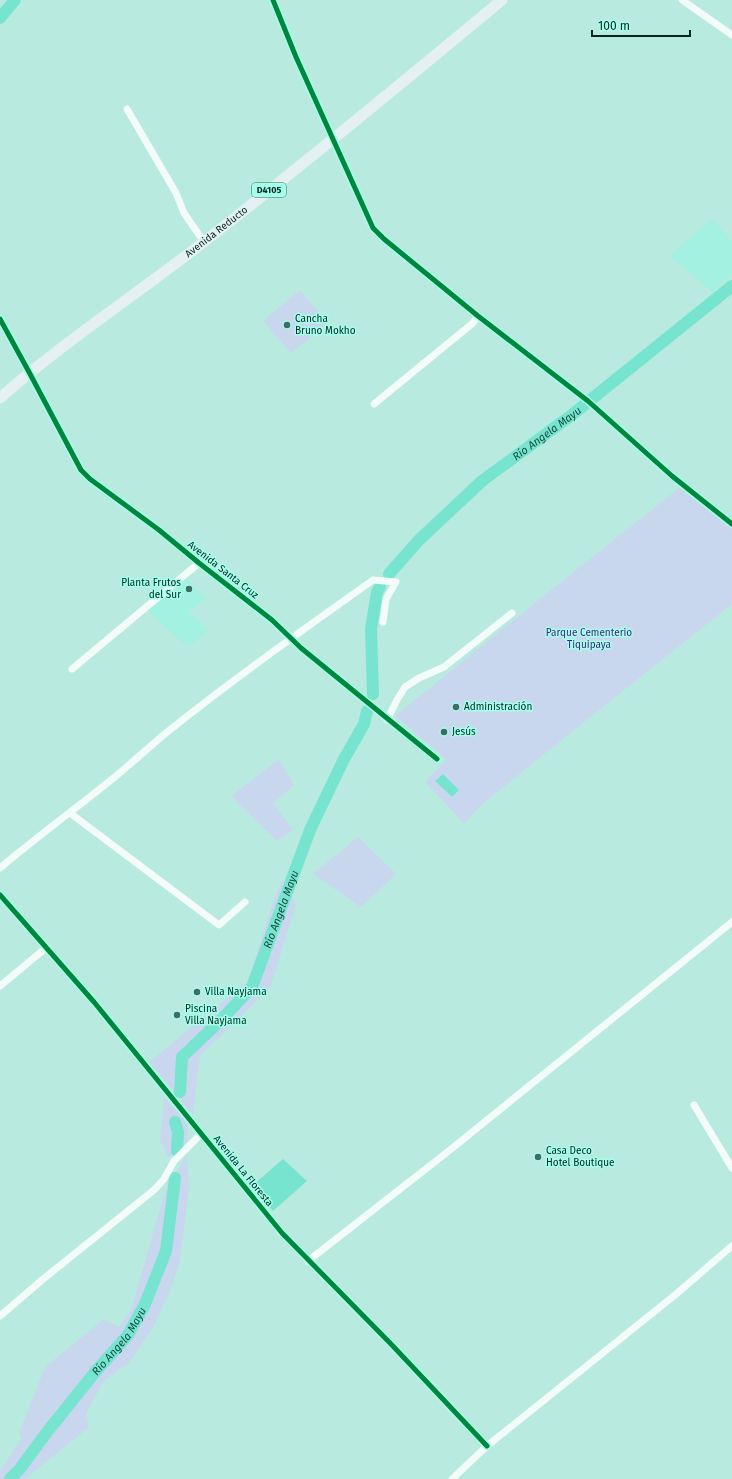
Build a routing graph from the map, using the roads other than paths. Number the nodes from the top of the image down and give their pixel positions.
1 (273, 0) edge
2 (502, 0) edge
3 (682, 0) edge
4 (732, 35) edge
5 (127, 109) dead end
6 (333, 139) junction
7 (204, 242) junction
8 (478, 316) junction
9 (0, 320) edge
10 (30, 372) junction
11 (0, 398) edge
12 (374, 404) dead end
13 (732, 524) edge
14 (199, 563) junction
15 (512, 613) dead end
16 (383, 622) dead end
17 (292, 638) junction
18 (72, 669) dead end
19 (387, 720) junction
20 (437, 759) dead end
21 (70, 813) junction
22 (0, 868) edge
23 (0, 894) edge
24 (245, 902) dead end
25 (732, 922) edge
26 (47, 947) junction
27 (0, 986) edge
28 (694, 1105) dead end
29 (201, 1134) junction
30 (732, 1168) edge
31 (732, 1246) edge
32 (308, 1261) junction
33 (0, 1316) edge
34 (487, 1446) junction
35 (456, 1478) edge

1 - 6 street
2 - 6 main road, Avenida Reducto / D4105
3 - 4 street
5 - 7 street
6 - 7 main road, Avenida Reducto / D4105
6 - 8 street
7 - 10 main road, Avenida Reducto / D4105
8 - 12 street
8 - 13 street
9 - 10 street, Avenida Santa Cruz
10 - 11 main road, Avenida Reducto / D4105
10 - 14 street, Avenida Santa Cruz
14 - 17 street, Avenida Santa Cruz
14 - 18 street
15 - 19 street
16 - 17 street
17 - 19 street, Avenida Santa Cruz
17 - 21 street
19 - 20 street, Avenida Santa Cruz
21 - 22 street
21 - 24 street
23 - 26 street, Avenida La Floresta
25 - 32 street
26 - 27 street
26 - 29 street, Avenida La Floresta
28 - 30 street
29 - 32 street, Avenida La Floresta
29 - 33 street
31 - 34 street
32 - 34 street, Avenida La Floresta
34 - 35 street

